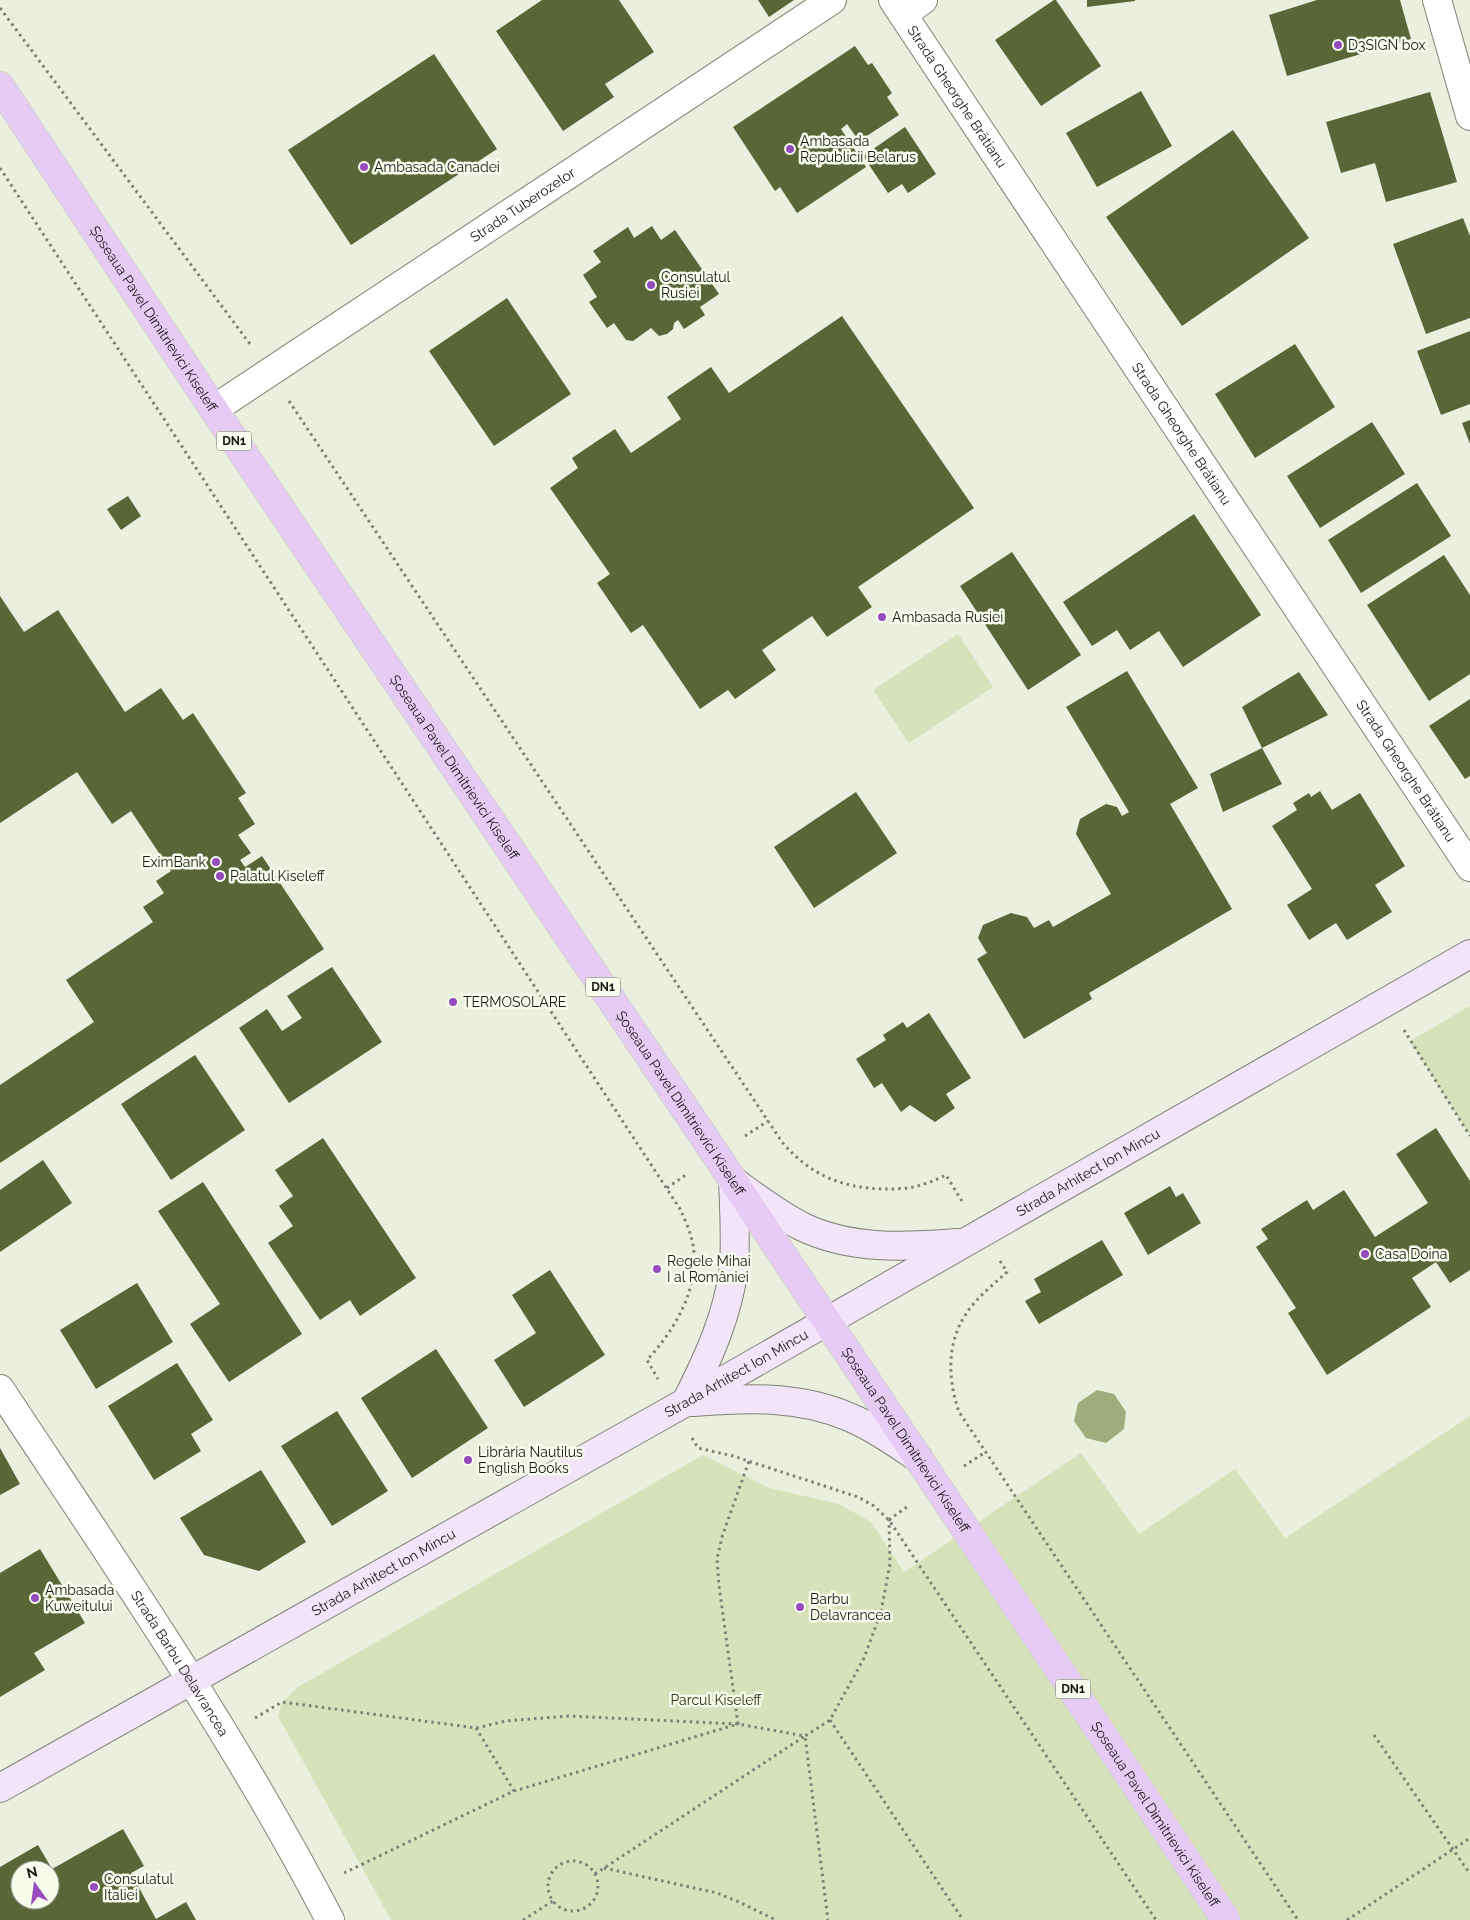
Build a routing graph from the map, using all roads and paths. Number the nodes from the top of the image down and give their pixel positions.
1 (832, 0) edge
2 (1438, 0) edge
3 (907, 5) edge
4 (0, 8) edge
5 (0, 86) edge
6 (1470, 116) edge
7 (0, 168) edge
8 (270, 372) junction
9 (214, 409) junction
10 (1470, 867) edge
11 (1470, 954) edge
12 (1386, 1002) junction
13 (1470, 1136) edge
14 (733, 1180) junction
15 (667, 1188) dead end
16 (974, 1237) junction
17 (826, 1321) junction
18 (0, 1389) edge
19 (686, 1402) junction
20 (918, 1458) junction
21 (749, 1461) dead end
22 (191, 1679) junction
23 (830, 1720) junction
24 (738, 1724) junction
25 (476, 1728) junction
26 (1374, 1735) dead end
27 (225, 1736) junction
28 (805, 1736) junction
29 (0, 1788) edge
30 (514, 1791) junction
31 (1470, 1838) edge
32 (1453, 1850) junction
33 (603, 1868) junction
34 (595, 1874) junction
35 (1470, 1874) edge
36 (314, 1888) junction
37 (553, 1901) junction
38 (330, 1920) edge
39 (523, 1920) edge
40 (776, 1920) edge
41 (828, 1920) edge
42 (963, 1920) edge
43 (1156, 1920) edge
44 (1226, 1920) edge
45 (1298, 1920) edge
46 (1347, 1920) edge

1 - 8 street, Strada Tuberozelor
2 - 6 street
3 - 10 street, Strada Gheorghe Brătianu
4 - 8 path
5 - 9 main road, Șoseaua Pavel Dimitrievici Kiseleff / DN1
7 - 15 path
8 - 9 street, Strada Tuberozelor
8 - 16 path
9 - 14 main road, Șoseaua Pavel Dimitrievici Kiseleff / DN1
11 - 12 main road, Strada Arhitect Ion Mincu
12 - 13 path
12 - 16 main road, Strada Arhitect Ion Mincu
14 - 16 main road
14 - 17 main road, Șoseaua Pavel Dimitrievici Kiseleff / DN1
14 - 19 main road
16 - 17 main road, Strada Arhitect Ion Mincu
16 - 45 path
17 - 19 main road, Strada Arhitect Ion Mincu
17 - 20 main road, Șoseaua Pavel Dimitrievici Kiseleff / DN1
18 - 22 street, Strada Barbu Delavrancea
19 - 20 main road
19 - 22 main road, Strada Arhitect Ion Mincu
20 - 44 main road, Șoseaua Pavel Dimitrievici Kiseleff / DN1
21 - 24 path
22 - 27 street, Strada Barbu Delavrancea
22 - 29 main road, Strada Arhitect Ion Mincu
23 - 28 path
23 - 42 path
23 - 43 path
24 - 25 path
24 - 28 path
24 - 30 path
25 - 27 path
25 - 30 path
26 - 32 path
27 - 36 street, Strada Barbu Delavrancea
28 - 33 path
28 - 41 path
30 - 36 path
31 - 32 path
32 - 35 path
32 - 46 path
33 - 34 path
33 - 40 path
34 - 37 path
34 - 37 path
36 - 38 street, Strada Barbu Delavrancea
37 - 39 path

